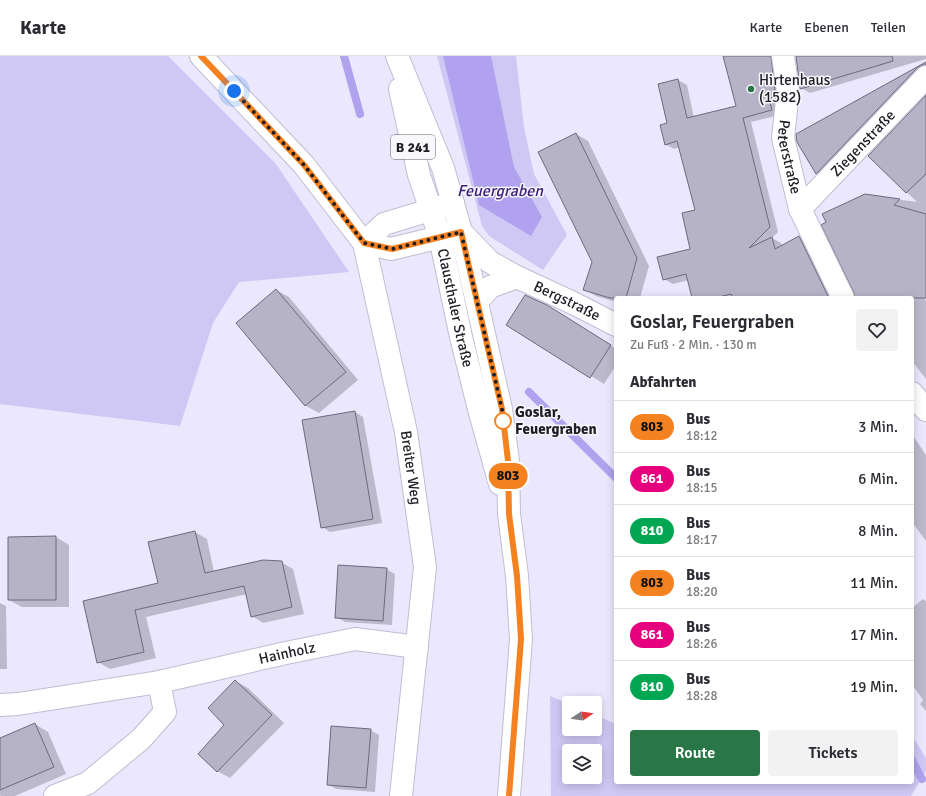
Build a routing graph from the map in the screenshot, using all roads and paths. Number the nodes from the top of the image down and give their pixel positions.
1 (201, 56) edge
2 (392, 56) edge
3 (397, 56) edge
4 (783, 56) edge
5 (926, 77) edge
6 (454, 203) junction
7 (431, 209) junction
8 (800, 209) junction
9 (451, 235) junction
10 (364, 243) junction
11 (516, 277) junction
12 (842, 296) edge
13 (477, 302) junction
14 (614, 324) edge
15 (914, 395) edge
16 (926, 410) edge
17 (509, 514) junction
18 (417, 647) junction
19 (159, 682) junction
20 (0, 705) edge
21 (55, 796) edge
22 (401, 796) edge
23 (509, 796) edge

1 - 10 street
2 - 7 street, Clausthaler Straße / B 241
3 - 6 street, Clausthaler Straße / B 241
4 - 8 street, Peterstraße
5 - 8 street, Ziegenstraße
6 - 7 street
6 - 9 street, Clausthaler Straße / B 241
7 - 9 street, Clausthaler Straße / B 241
7 - 10 street
8 - 12 street
9 - 10 street
9 - 11 street, Bergstraße
9 - 13 street, Clausthaler Straße / B 241
9 - 17 street, Clausthaler Straße / B 241
10 - 18 street, Breiter Weg
11 - 13 street, Bergstraße
11 - 14 street, Bergstraße
13 - 17 street, Clausthaler Straße / B 241
15 - 16 street
17 - 23 street, Clausthaler Straße / B 241
18 - 19 street, Hainholz
18 - 22 street, Breiter Weg
19 - 20 street, Hainholz
19 - 21 street

